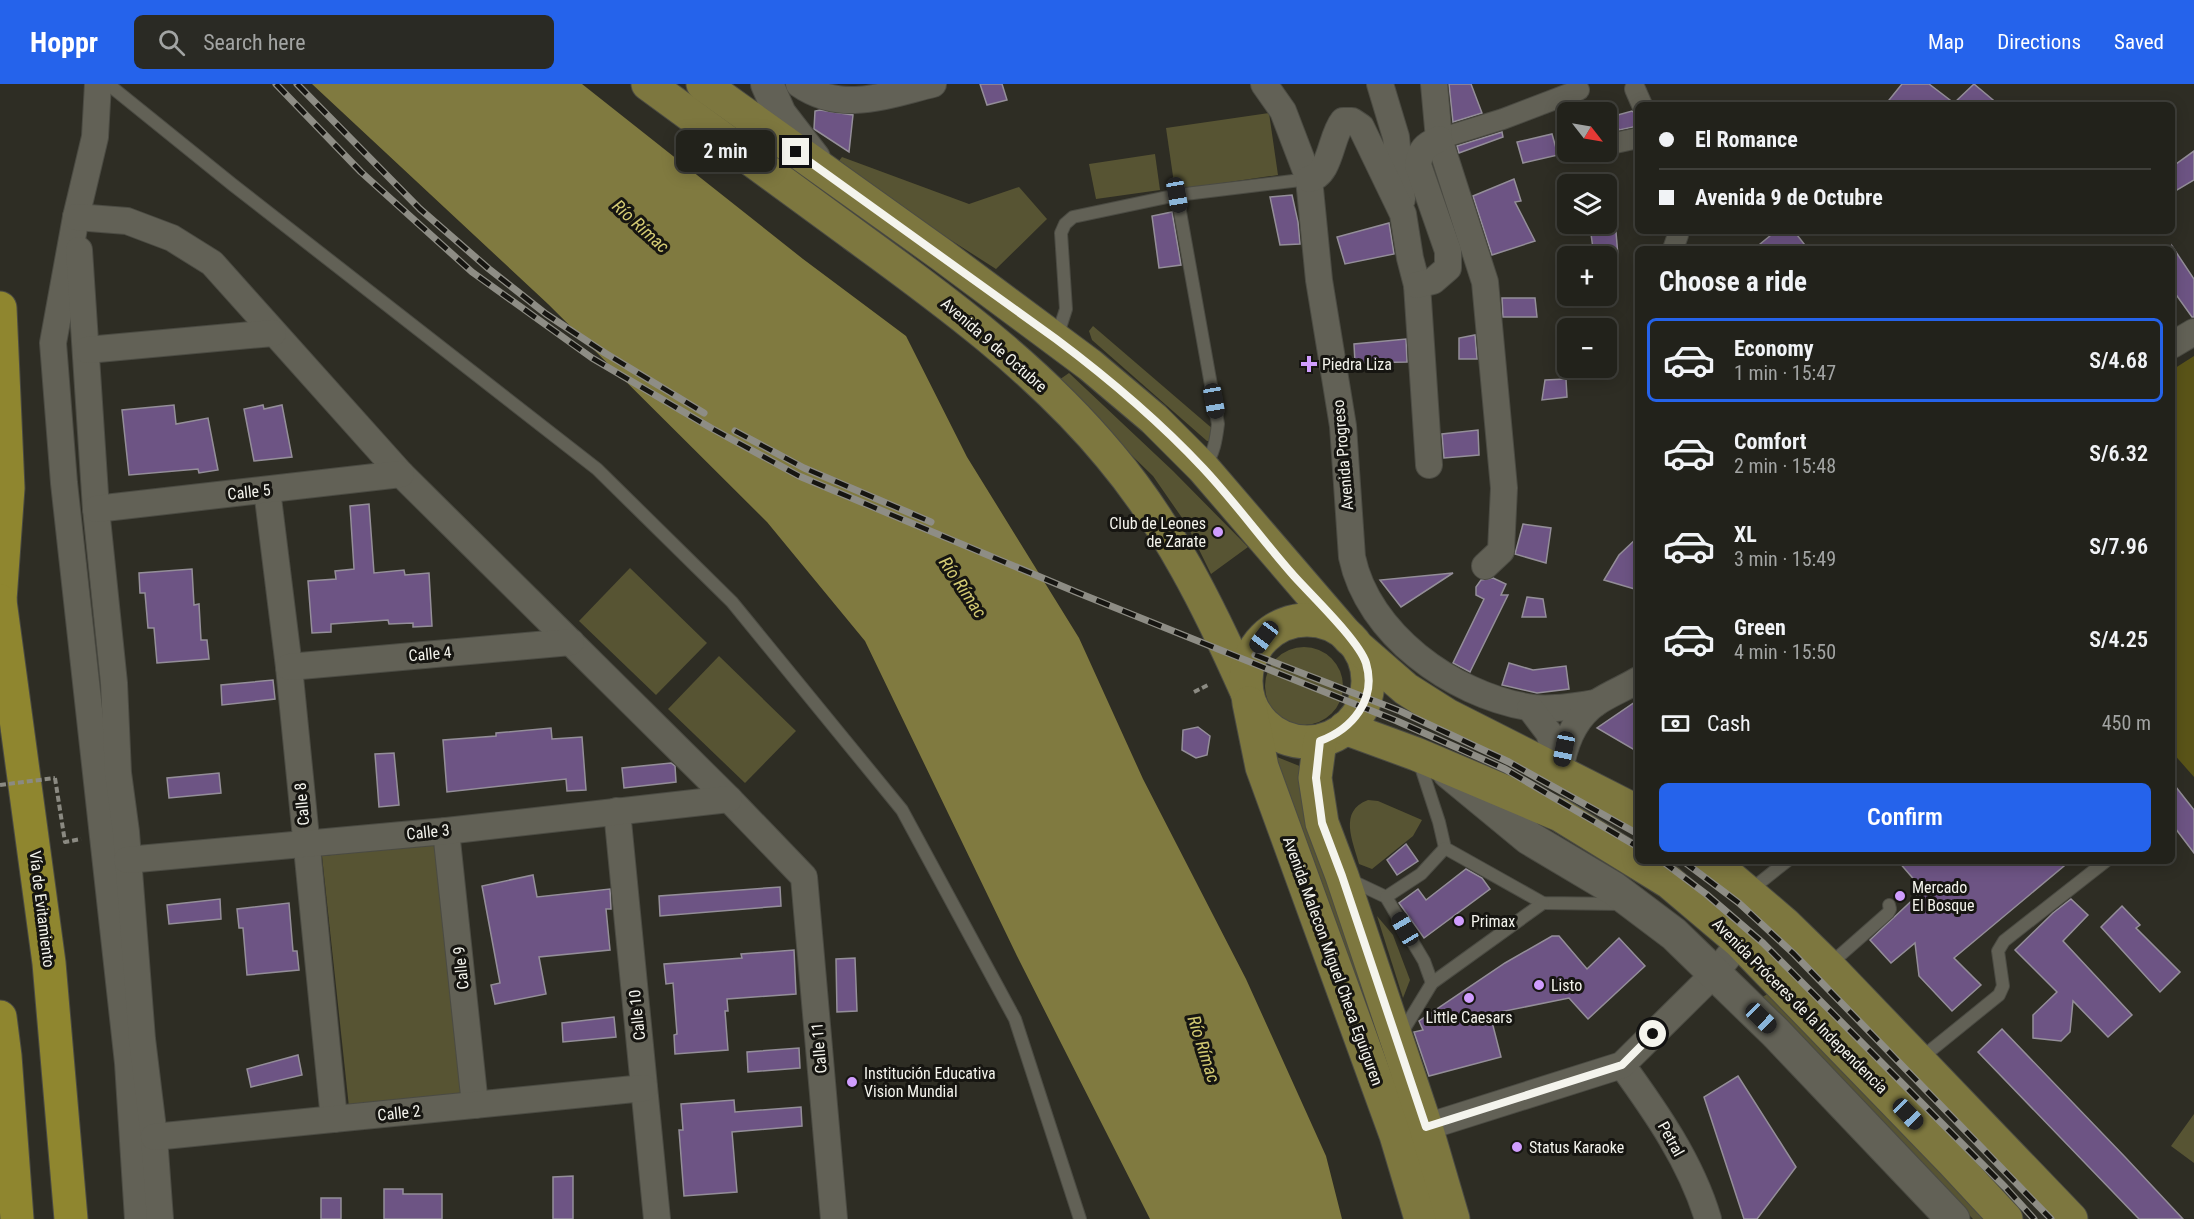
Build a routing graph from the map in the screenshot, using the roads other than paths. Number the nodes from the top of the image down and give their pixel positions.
1 (98, 84) edge
2 (108, 84) edge
3 (648, 84) edge
4 (703, 84) edge
5 (767, 84) edge
6 (799, 84) edge
7 (933, 84) edge
8 (1264, 84) edge
9 (1380, 84) edge
10 (1434, 84) edge
11 (1578, 90) dead end
12 (1439, 139) junction
13 (1635, 139) edge
14 (1617, 143) edge
15 (833, 179) junction
16 (1309, 179) junction
17 (1177, 195) junction
18 (1404, 214) junction
19 (76, 217) junction
20 (1417, 285) junction
21 (0, 308) edge
22 (2194, 332) edge
23 (273, 333) junction
24 (1056, 339) junction
25 (2175, 343) edge
26 (87, 350) junction
27 (1429, 465) dead end
28 (1203, 468) junction
29 (401, 474) junction
30 (267, 490) junction
31 (96, 509) junction
32 (1485, 566) dead end
33 (0, 600) edge
34 (571, 642) junction
35 (1355, 644) junction
36 (289, 667) junction
37 (1635, 682) edge
38 (1248, 696) junction
39 (1596, 703) junction
40 (1530, 708) junction
41 (1332, 734) junction
42 (1428, 759) junction
43 (1560, 771) junction
44 (729, 799) junction
45 (1635, 810) edge
46 (617, 811) junction
47 (446, 831) junction
48 (305, 844) junction
49 (1445, 848) junction
50 (127, 860) junction
51 (1635, 860) edge
52 (1641, 864) edge
53 (1715, 864) edge
54 (1783, 864) edge
55 (2102, 864) edge
56 (1342, 876) junction
57 (1748, 892) junction
58 (1386, 897) junction
59 (1543, 903) junction
60 (1637, 904) junction
61 (1889, 905) dead end
62 (1740, 942) junction
63 (1828, 966) junction
64 (1715, 973) junction
65 (1432, 983) junction
66 (0, 1017) edge
67 (1397, 1041) junction
68 (5, 1056) junction
69 (1919, 1060) junction
70 (1622, 1065) junction
71 (644, 1088) junction
72 (0, 1090) edge
73 (476, 1105) junction
74 (334, 1119) junction
75 (1426, 1127) junction
76 (154, 1137) junction
77 (17, 1219) edge
78 (71, 1219) edge
79 (138, 1219) edge
80 (160, 1219) edge
81 (657, 1219) edge
82 (834, 1219) edge
83 (1080, 1219) edge
84 (1421, 1219) edge
85 (1453, 1219) edge
86 (1708, 1219) edge
87 (1953, 1219) edge
88 (2006, 1219) edge
89 (2071, 1219) edge

1 - 19 street
2 - 83 lane
3 - 38 main road, Avenida 9 de Octubre
4 - 15 main road
5 - 15 street
6 - 7 street
8 - 16 street, Avenida Progreso
9 - 18 street
10 - 12 street
11 - 12 street
12 - 20 street
12 - 32 street
13 - 14 street
15 - 24 main road
16 - 17 lane
16 - 18 street
16 - 40 street, Avenida Progreso
17 - 24 lane
17 - 28 lane
18 - 20 street
19 - 23 street
19 - 26 street
19 - 79 street
20 - 27 street
21 - 33 highway, Vía de Evitamiento
22 - 25 street
23 - 26 street
23 - 29 street
24 - 28 main road
26 - 31 street
28 - 35 main road
29 - 30 street, Calle 5
29 - 34 street
30 - 31 street, Calle 5
30 - 36 street, Calle 8
31 - 50 street
33 - 78 highway, Vía de Evitamiento
34 - 36 street, Calle 4
34 - 44 street
35 - 38 main road
35 - 41 main road
35 - 43 main road
36 - 48 street, Calle 8
37 - 39 street
38 - 41 main road
38 - 84 main road, Avenida Malecon Miguel Checa Eguiguren
39 - 40 street, Avenida Progreso
39 - 43 street
40 - 43 street
41 - 42 main road, Avenida Próceres de la Independencia
41 - 56 main road, Avenida Malecon Miguel Checa Eguiguren
42 - 49 lane
42 - 51 main road, Avenida Próceres de la Independencia
42 - 60 main road, Avenida Próceres de la Independencia
43 - 45 main road
44 - 46 street, Calle 3
44 - 82 street, Calle 11
46 - 47 street, Calle 3
46 - 71 street, Calle 10
47 - 48 street, Calle 3
47 - 73 street, Calle 9
48 - 50 street, Calle 3
48 - 74 street, Calle 8
49 - 58 lane
49 - 59 lane
50 - 76 street
52 - 62 main road, Avenida Próceres de la Independencia
53 - 57 main road
54 - 57 lane
55 - 69 lane
56 - 58 lane
56 - 67 main road, Avenida Malecon Miguel Checa Eguiguren
57 - 63 main road
58 - 65 lane
59 - 60 lane
59 - 65 lane
60 - 64 main road, Avenida Próceres de la Independencia
61 - 63 lane
62 - 64 street
62 - 88 main road, Avenida Próceres de la Independencia
63 - 69 main road
64 - 70 street
64 - 87 main road, Avenida Próceres de la Independencia
65 - 67 lane
66 - 68 highway
67 - 75 main road, Avenida Malecon Miguel Checa Eguiguren
68 - 72 highway
68 - 77 highway
69 - 89 main road
70 - 75 street
70 - 86 street, Petral
71 - 73 street, Calle 2
71 - 81 street, Calle 10
73 - 74 street, Calle 2
74 - 76 street, Calle 2
75 - 85 main road, Avenida Malecon Miguel Checa Eguiguren
76 - 80 street

